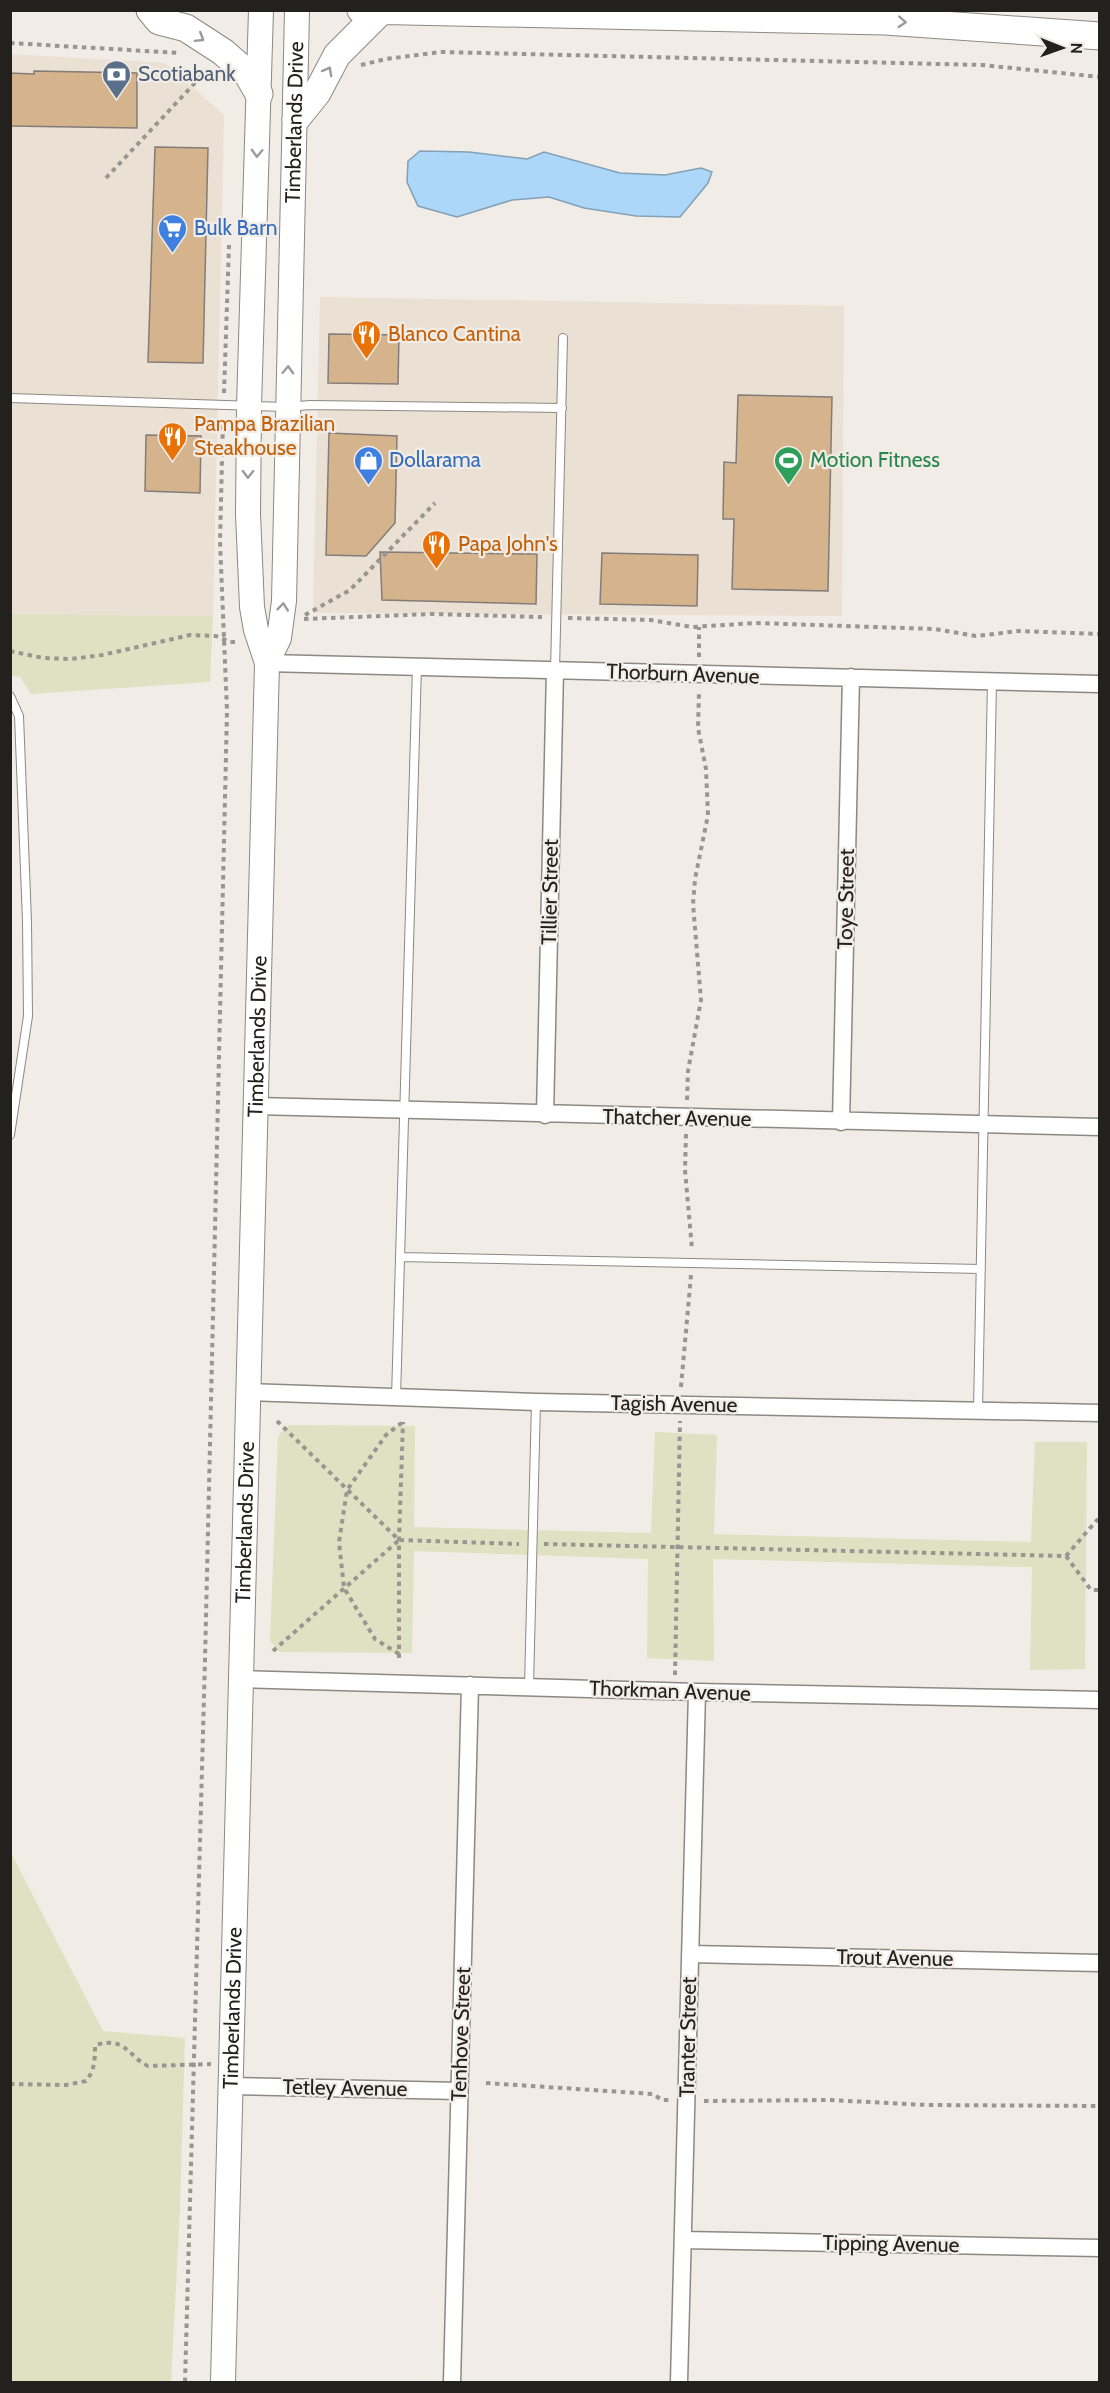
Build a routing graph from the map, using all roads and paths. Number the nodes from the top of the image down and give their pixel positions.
1 (150, 10) edge
2 (261, 10) edge
3 (297, 10) edge
4 (371, 11) edge
5 (1093, 37) edge
6 (10, 43) edge
7 (189, 54) dead end
8 (203, 62) dead end
9 (368, 63) dead end
10 (211, 66) junction
11 (217, 72) dead end
12 (1100, 77) edge
13 (259, 94) junction
14 (296, 119) junction
15 (106, 178) dead end
16 (230, 234) dead end
17 (563, 338) dead end
18 (225, 376) dead end
19 (10, 398) edge
20 (249, 406) junction
21 (287, 407) junction
22 (562, 408) junction
23 (223, 434) dead end
24 (435, 503) dead end
25 (557, 617) junction
26 (304, 619) junction
27 (302, 627) dead end
28 (699, 627) junction
29 (1100, 634) edge
30 (225, 641) junction
31 (241, 642) dead end
32 (10, 651) edge
33 (699, 660) dead end
34 (267, 663) junction
35 (417, 665) junction
36 (555, 670) junction
37 (851, 677) junction
38 (992, 681) junction
39 (1100, 684) edge
40 (699, 688) dead end
41 (10, 696) edge
42 (255, 1106) junction
43 (404, 1112) junction
44 (544, 1115) junction
45 (687, 1118) junction
46 (842, 1122) junction
47 (984, 1125) junction
48 (1100, 1127) edge
49 (10, 1135) edge
50 (400, 1257) junction
51 (692, 1262) junction
52 (981, 1269) junction
53 (681, 1391) dead end
54 (248, 1392) junction
55 (396, 1398) junction
56 (536, 1402) junction
57 (978, 1411) junction
58 (1100, 1413) edge
59 (680, 1415) dead end
60 (277, 1421) dead end
61 (347, 1490) junction
62 (1100, 1520) edge
63 (399, 1540) junction
64 (532, 1544) junction
65 (676, 1547) junction
66 (1066, 1556) junction
67 (344, 1588) junction
68 (1100, 1590) edge
69 (273, 1651) dead end
70 (675, 1676) dead end
71 (240, 1679) junction
72 (470, 1685) junction
73 (529, 1686) junction
74 (697, 1692) junction
75 (1100, 1700) edge
76 (690, 1954) junction
77 (1100, 1963) edge
78 (212, 2064) dead end
79 (194, 2065) junction
80 (486, 2083) dead end
81 (10, 2084) edge
82 (230, 2086) junction
83 (459, 2091) junction
84 (676, 2100) dead end
85 (696, 2101) dead end
86 (1100, 2106) edge
87 (683, 2240) junction
88 (1100, 2248) edge
89 (185, 2382) edge
90 (223, 2382) edge
91 (452, 2382) edge
92 (679, 2382) edge

1 -> 13 main road
2 - 13 street, Timberlands Drive
3 - 14 street, Timberlands Drive
4 -> 5 main road
14 -> 4 main road
6 - 7 path
8 - 10 path
9 - 12 path
10 - 11 path
10 - 15 path
13 -> 20 street, Timberlands Drive
21 -> 14 street, Timberlands Drive
16 - 18 path
17 - 22 lane
19 - 20 lane
20 - 21 lane
20 -> 34 street, Timberlands Drive
21 - 22 lane
34 -> 21 street, Timberlands Drive
22 - 25 lane
23 - 30 path
24 - 26 path
25 - 26 path
25 - 28 path
25 - 36 lane
26 - 27 path
28 - 29 path
28 - 33 path
30 - 31 path
30 - 32 path
30 - 79 path
34 - 35 street, Thorburn Avenue
34 - 42 street, Timberlands Drive
35 - 36 street, Thorburn Avenue
35 - 43 lane
36 - 37 street, Thorburn Avenue
36 - 44 street, Tillier Street
37 - 38 street, Thorburn Avenue
37 - 46 street, Toye Street
38 - 39 street, Thorburn Avenue
38 - 47 lane
40 - 45 path
41 - 49 lane
42 - 43 street, Thatcher Avenue
42 - 54 street, Timberlands Drive
43 - 44 street, Thatcher Avenue
43 - 50 lane
44 - 45 street, Thatcher Avenue
45 - 46 street, Thatcher Avenue
45 - 51 path
46 - 47 street, Thatcher Avenue
47 - 48 street, Thatcher Avenue
47 - 52 lane
50 - 51 lane
50 - 55 lane
51 - 52 lane
51 - 53 path
52 - 57 lane
54 - 55 street, Tagish Avenue
54 - 71 street, Timberlands Drive
55 - 56 street, Tagish Avenue
56 - 57 street, Tagish Avenue
56 - 64 lane
57 - 58 street, Tagish Avenue
59 - 65 path
60 - 61 path
61 - 63 path
61 - 63 path
61 - 67 path
62 - 66 path
63 - 64 path
63 - 67 path
63 - 67 path
64 - 65 path
64 - 73 lane
65 - 66 path
65 - 70 path
66 - 68 path
67 - 69 path
71 - 72 street, Thorkman Avenue
71 - 82 street, Timberlands Drive
72 - 73 street, Thorkman Avenue
72 - 83 street, Tenhove Street
73 - 74 street, Thorkman Avenue
74 - 75 street, Thorkman Avenue
74 - 76 street, Tranter Street
76 - 77 street, Trout Avenue
76 - 87 street, Tranter Street
78 - 79 path
79 - 81 path
79 - 89 path
80 - 84 path
82 - 83 street, Tetley Avenue
82 - 90 street, Timberlands Drive
83 - 91 street, Tenhove Street
85 - 86 path
87 - 88 street, Tipping Avenue
87 - 92 street, Tranter Street

